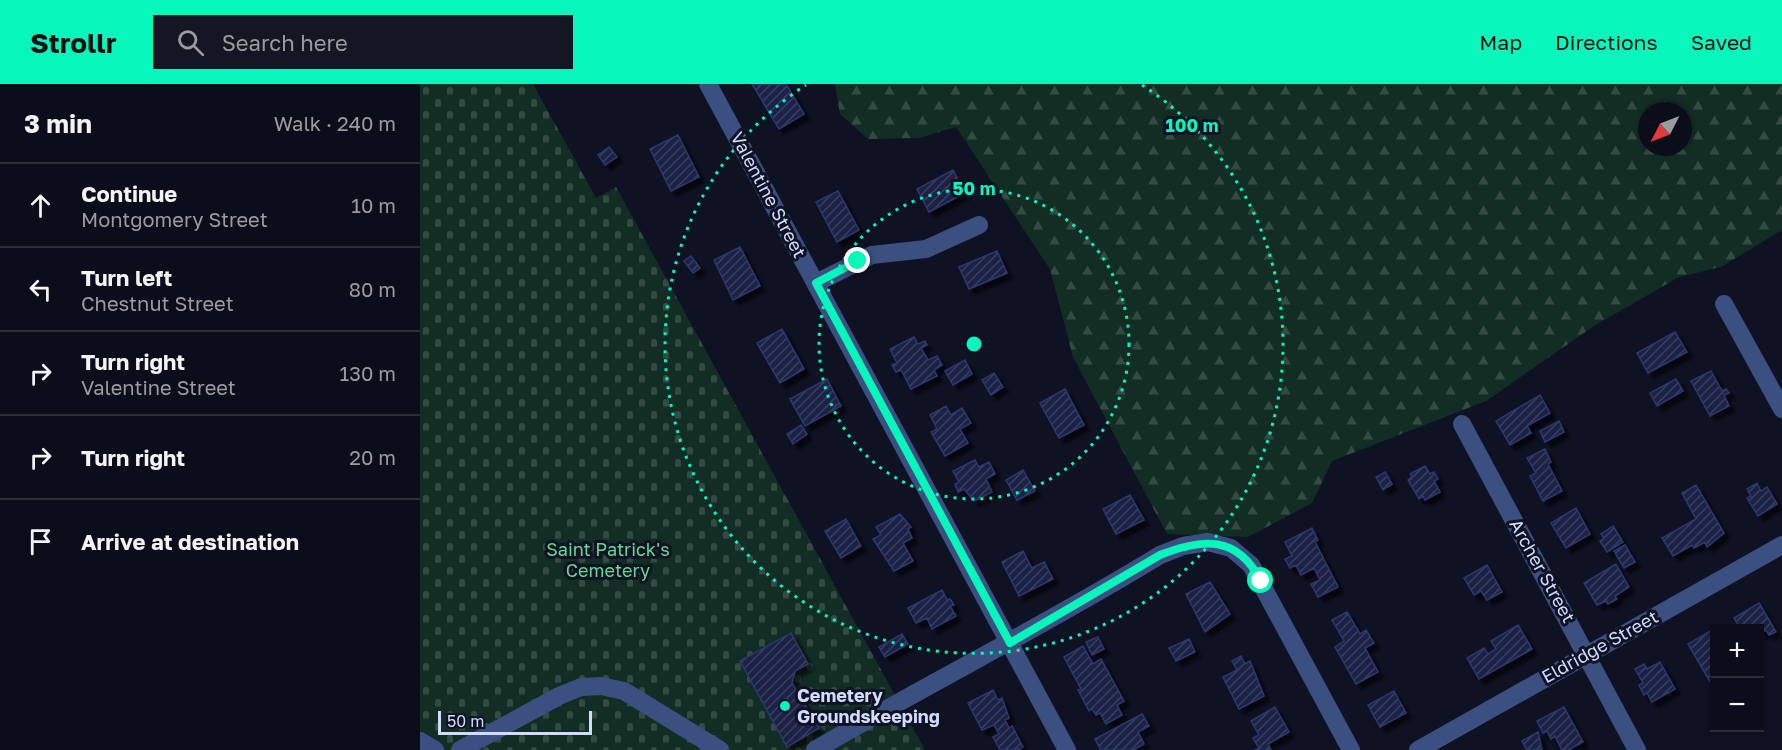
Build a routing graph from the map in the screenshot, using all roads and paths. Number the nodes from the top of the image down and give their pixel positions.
1 (708, 84) edge
2 (979, 225) dead end
3 (816, 283) junction
4 (1724, 304) dead end
5 (1782, 410) edge
6 (1462, 424) dead end
7 (1782, 545) edge
8 (1010, 643) junction
9 (1587, 655) junction
10 (420, 741) edge
11 (435, 750) edge
12 (460, 750) edge
13 (720, 750) edge
14 (815, 750) edge
15 (1066, 750) edge
16 (1352, 750) edge
17 (1418, 750) edge
18 (1637, 750) edge

1 - 3 street, Valentine Street
2 - 3 street
3 - 8 street, Valentine Street
4 - 5 street
6 - 9 street, Archer Street
7 - 9 street, Eldridge Street
8 - 14 street
8 - 15 street, Valentine Street
8 - 16 street
9 - 17 street, Eldridge Street
9 - 18 street, Archer Street
10 - 11 street
12 - 13 street

